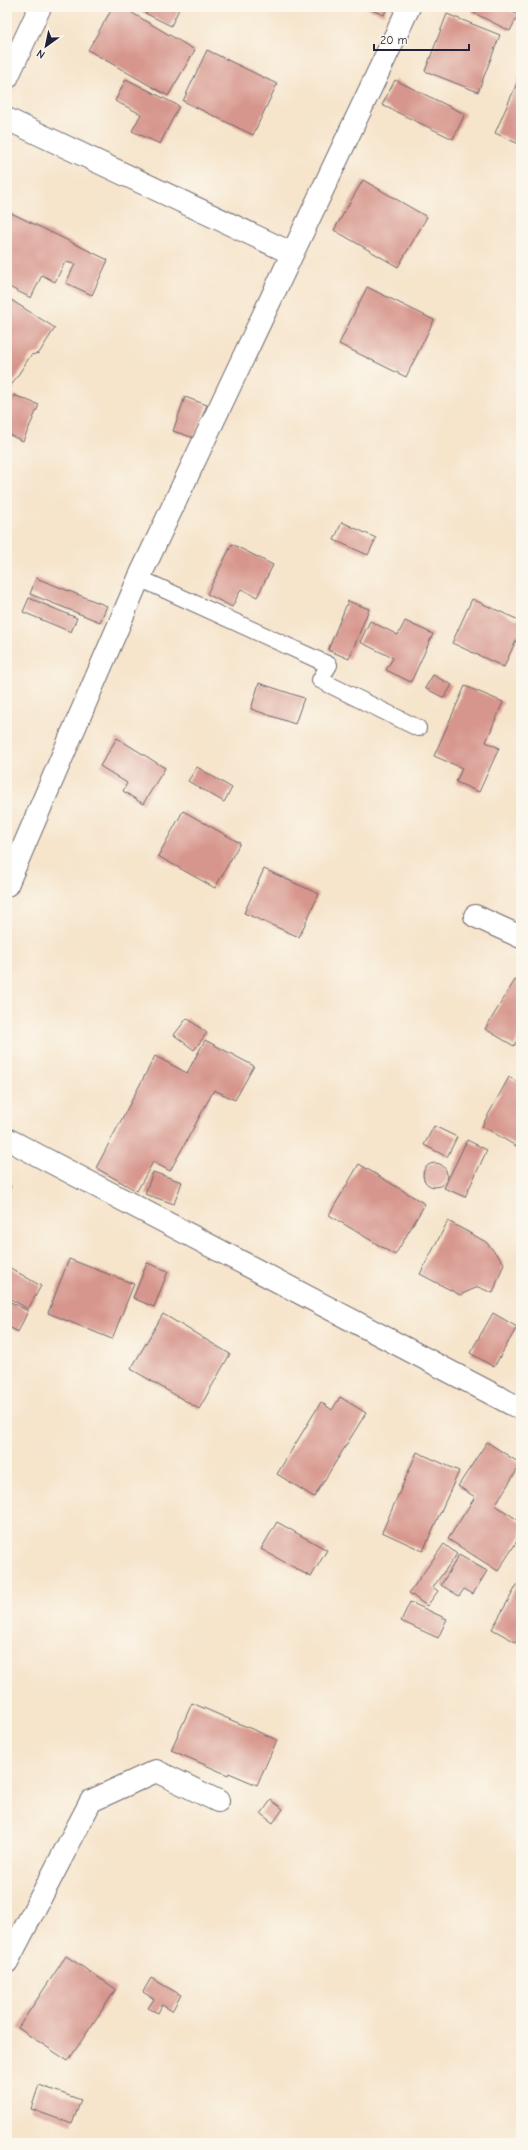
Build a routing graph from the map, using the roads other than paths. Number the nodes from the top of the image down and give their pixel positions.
1 (40, 7) edge
2 (408, 7) edge
3 (7, 78) edge
4 (7, 119) edge
5 (291, 253) junction
6 (138, 578) junction
7 (418, 728) dead end
8 (7, 885) edge
9 (475, 916) dead end
10 (521, 937) edge
11 (7, 1139) edge
12 (521, 1409) edge
13 (218, 1801) dead end
14 (7, 1962) edge

1 - 3 street
2 - 5 street
4 - 5 street
5 - 6 street
6 - 7 lane
6 - 8 street
9 - 10 street
11 - 12 street
13 - 14 street

